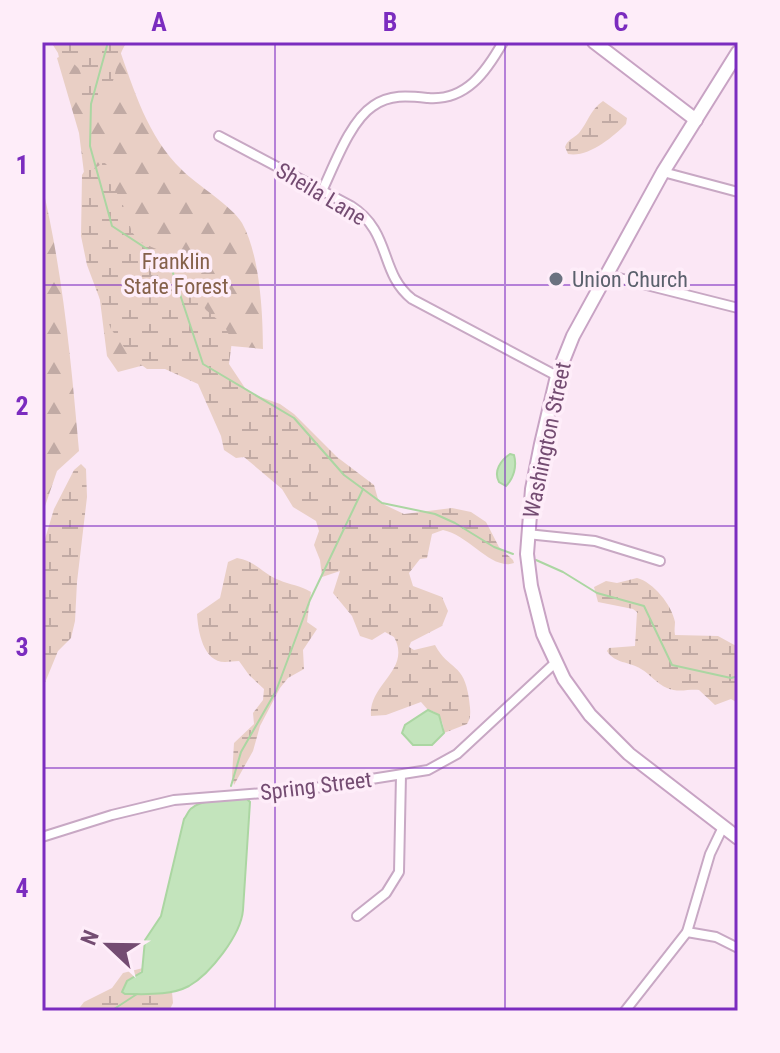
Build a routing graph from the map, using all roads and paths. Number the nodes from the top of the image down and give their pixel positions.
1 (503, 42) edge
2 (594, 42) edge
3 (738, 52) edge
4 (733, 70) edge
5 (696, 120) junction
6 (219, 136) dead end
7 (663, 172) junction
8 (322, 191) junction
9 (738, 192) edge
10 (607, 275) junction
11 (738, 308) edge
12 (557, 376) junction
13 (527, 534) junction
14 (660, 561) dead end
15 (555, 663) junction
16 (401, 775) junction
17 (723, 827) junction
18 (42, 837) edge
19 (738, 838) edge
20 (357, 916) dead end
21 (687, 932) junction
22 (738, 948) edge
23 (625, 1011) edge

1 - 8 street
2 - 5 main road
3 - 4 main road, Washington Street
4 - 5 main road, Washington Street
5 - 7 main road, Washington Street
6 - 8 street, Sheila Lane
7 - 9 street
7 - 10 main road, Washington Street
8 - 12 street, Sheila Lane
10 - 11 street
10 - 12 main road, Washington Street
12 - 13 main road, Washington Street
13 - 14 street
13 - 15 main road, Washington Street
15 - 16 street, Spring Street
15 - 17 main road, Washington Street
16 - 18 street, Spring Street
16 - 20 street
17 - 19 main road, Washington Street
17 - 21 street
21 - 22 street
21 - 23 street

